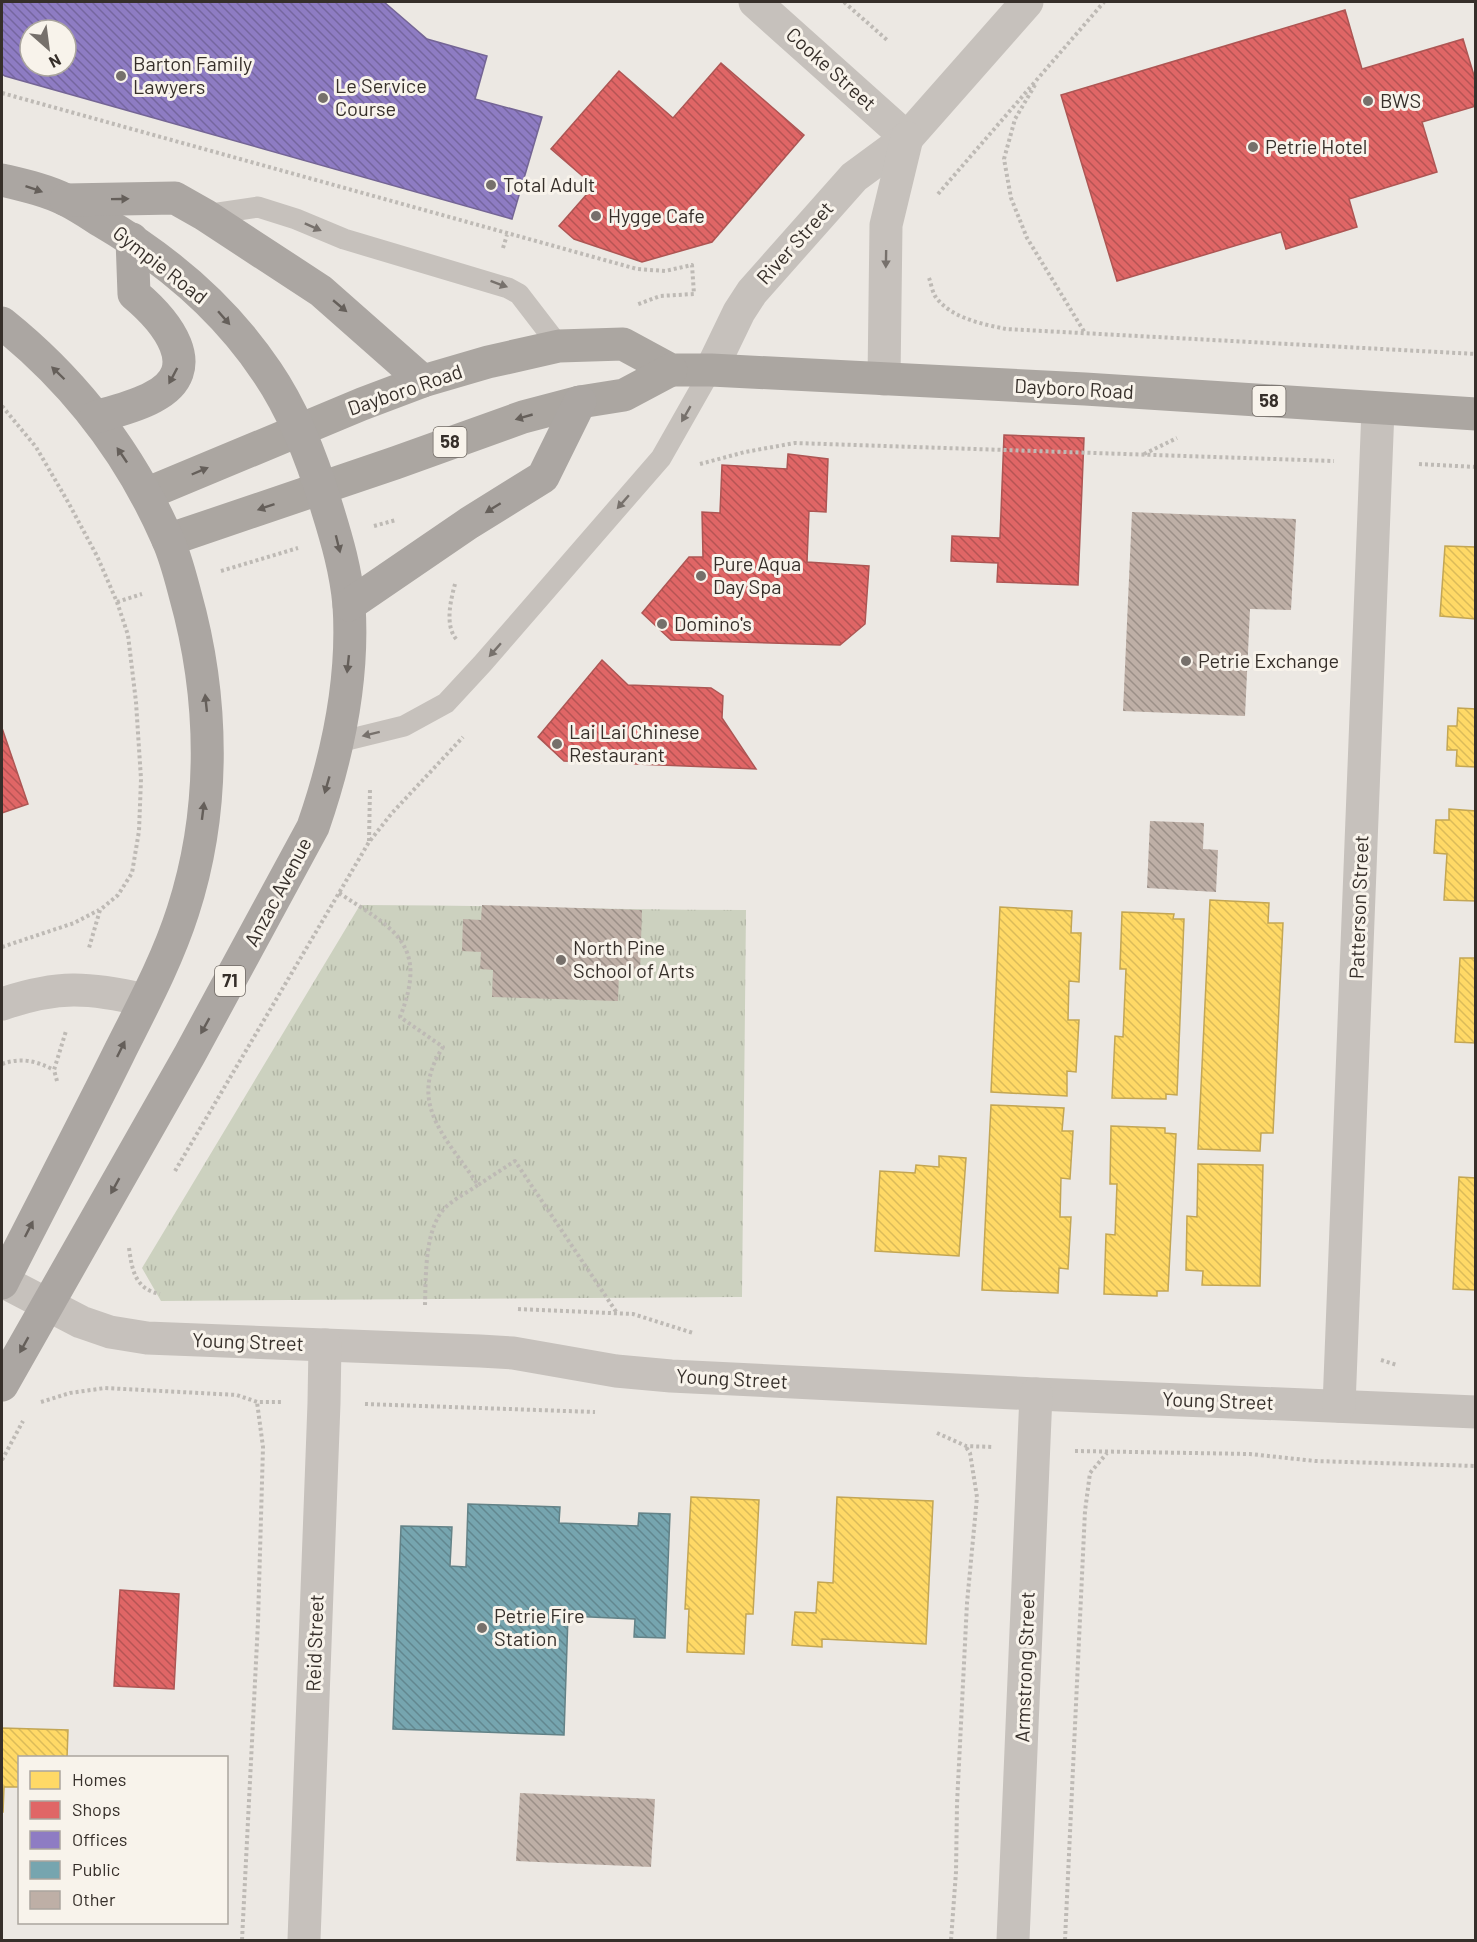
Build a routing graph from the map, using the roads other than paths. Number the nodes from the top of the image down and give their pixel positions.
1 (755, 2) edge
2 (1027, 2) edge
3 (907, 138) junction
4 (2, 180) edge
5 (66, 200) junction
6 (205, 215) junction
7 (132, 239) junction
8 (2, 323) edge
9 (559, 346) junction
10 (671, 370) junction
11 (711, 370) junction
12 (884, 380) junction
13 (423, 381) junction
14 (580, 402) junction
15 (1378, 409) junction
16 (1476, 414) edge
17 (96, 417) junction
18 (300, 430) junction
19 (322, 488) junction
20 (146, 494) junction
21 (168, 540) junction
22 (349, 605) junction
23 (339, 742) junction
24 (145, 1000) junction
25 (2, 1004) edge
26 (2, 1282) edge
27 (46, 1305) junction
28 (324, 1345) junction
29 (2, 1385) edge
30 (1036, 1394) junction
31 (1339, 1406) junction
32 (1476, 1412) edge
33 (304, 1941) edge
34 (1013, 1941) edge

1 - 3 street, Cooke Street
2 - 3 street, River Street
3 - 11 street, River Street
3 -> 12 street, River Street
4 -> 5 highway, Gympie Road
5 -> 6 highway
5 - 7 highway, Gympie Road
6 -> 9 lane
6 -> 13 highway
7 -> 17 highway
7 -> 18 highway, Gympie Road
17 -> 8 highway
9 - 10 main road, Dayboro Road / 58
9 - 13 main road, Dayboro Road / 58
10 - 11 main road, Dayboro Road / 58
10 - 14 main road, Dayboro Road / 58
11 - 12 main road, Dayboro Road / 58
11 -> 23 lane
12 - 15 main road, Dayboro Road / 58
13 - 18 main road, Dayboro Road / 58
14 -> 19 main road, Dayboro Road / 58
14 -> 22 highway
15 - 16 main road, Dayboro Road / 58
15 - 31 street, Patterson Street
20 -> 17 highway
18 - 19 highway, 71
20 -> 18 main road, Dayboro Road / 58
19 -> 21 main road, Dayboro Road / 58
19 -> 22 highway, Anzac Avenue / 71
20 - 21 highway
24 -> 21 highway
22 -> 23 highway, Anzac Avenue / 71
23 -> 27 highway, Anzac Avenue / 71
24 - 25 street
26 -> 24 highway
26 - 27 street, Young Street
27 - 28 street, Young Street
27 -> 29 highway, Anzac Avenue / 71
28 - 30 street, Young Street
28 - 33 street, Reid Street
30 - 31 street, Young Street
30 - 34 street, Armstrong Street
31 - 32 street, Young Street

